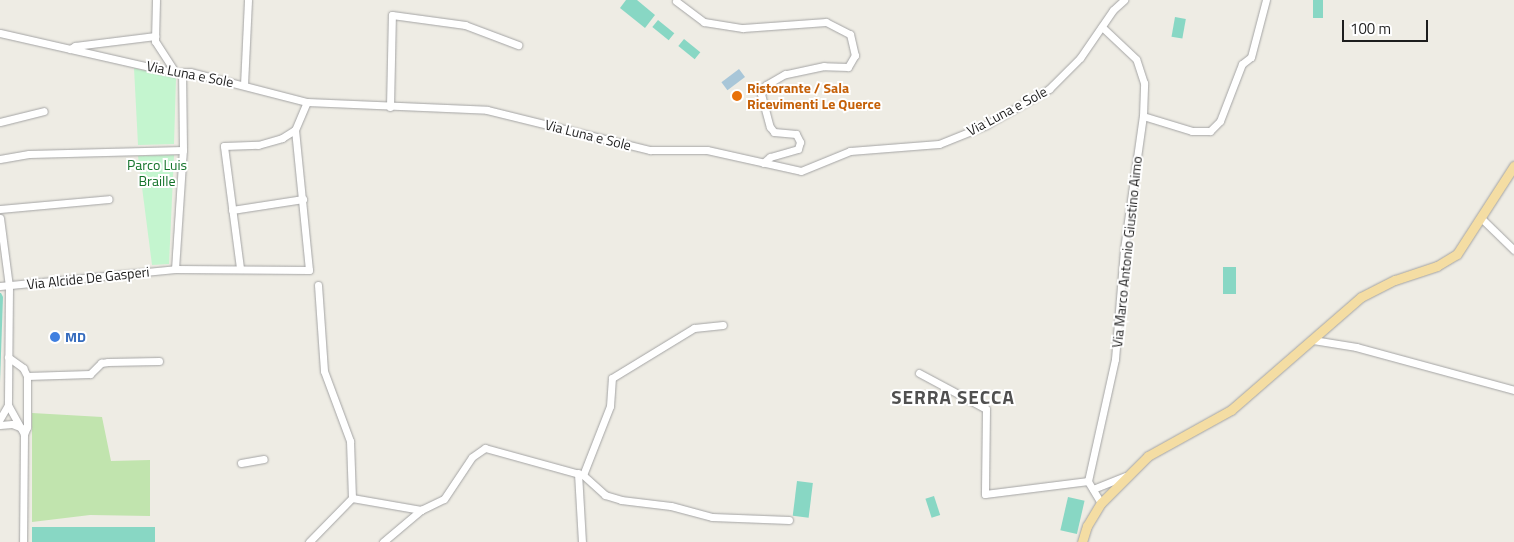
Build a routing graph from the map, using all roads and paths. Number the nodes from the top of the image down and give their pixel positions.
1 (156, 0) edge
2 (248, 0) edge
3 (1124, 0) edge
4 (1266, 0) edge
5 (676, 1) edge
6 (1102, 27) junction
7 (0, 33) edge
8 (154, 36) junction
9 (518, 45) dead end
10 (70, 49) junction
11 (179, 72) junction
12 (244, 85) junction
13 (307, 102) junction
14 (390, 107) junction
15 (44, 111) dead end
16 (1143, 116) junction
17 (0, 122) edge
18 (295, 130) junction
19 (182, 150) junction
20 (0, 159) edge
21 (763, 163) junction
22 (1514, 166) edge
23 (109, 199) dead end
24 (303, 199) junction
25 (0, 209) edge
26 (232, 210) junction
27 (1482, 217) junction
28 (0, 218) edge
29 (1514, 250) edge
30 (240, 268) junction
31 (175, 269) junction
32 (318, 285) dead end
33 (0, 286) edge
34 (9, 286) junction
35 (723, 325) dead end
36 (1312, 340) junction
37 (8, 357) junction
38 (159, 361) dead end
39 (918, 373) dead end
40 (27, 376) junction
41 (0, 389) edge
42 (8, 389) junction
43 (1514, 390) edge
44 (8, 405) junction
45 (0, 419) edge
46 (0, 425) edge
47 (23, 431) junction
48 (264, 459) dead end
49 (241, 463) dead end
50 (581, 474) junction
51 (1126, 476) junction
52 (1088, 481) junction
53 (1093, 489) junction
54 (1106, 495) junction
55 (352, 498) junction
56 (1100, 503) junction
57 (421, 510) junction
58 (789, 520) dead end
59 (23, 542) edge
60 (309, 542) edge
61 (383, 542) edge
62 (582, 542) edge
63 (1082, 542) edge

1 - 8 street
2 - 12 street
3 - 6 street, Via Luna e Sole
4 - 16 street
5 - 21 street
6 - 16 street, Via Marco Antonio Giustino Aimo
6 - 21 street, Via Luna e Sole
7 - 10 street, Via Luna e Sole
8 - 10 street
8 - 11 street
9 - 14 street
10 - 11 street, Via Luna e Sole
11 - 12 street, Via Luna e Sole
11 - 19 street
12 - 13 street, Via Luna e Sole
13 - 14 street, Via Luna e Sole
13 - 18 street
14 - 21 street, Via Luna e Sole
15 - 17 street
16 - 52 street, Via Marco Antonio Giustino Aimo
18 - 24 street
18 - 26 street
19 - 20 street
19 - 31 street
22 - 27 main road
23 - 25 street
24 - 26 street
24 - 30 street, Via Alcide De Gasperi
26 - 30 street
27 - 29 street
27 - 36 main road
28 - 34 street
30 - 31 street, Via Alcide De Gasperi
31 - 34 street, Via Alcide De Gasperi
32 - 55 street
33 - 34 street, Via Alcide De Gasperi
34 - 37 street
35 - 50 street
36 - 43 street
36 - 51 main road
37 - 40 street
37 - 42 street
38 - 40 street
39 - 52 street
40 - 47 street
41 - 42 street
42 - 44 street
44 - 45 street
44 - 47 street
46 - 47 street
47 - 59 street
48 - 49 street
50 - 57 street
50 - 58 street
50 - 62 street
51 - 53 street
51 - 54 main road
52 - 53 street
53 - 54 street
53 - 56 street
54 - 56 main road
55 - 57 street
55 - 60 street
56 - 63 main road
57 - 61 street

